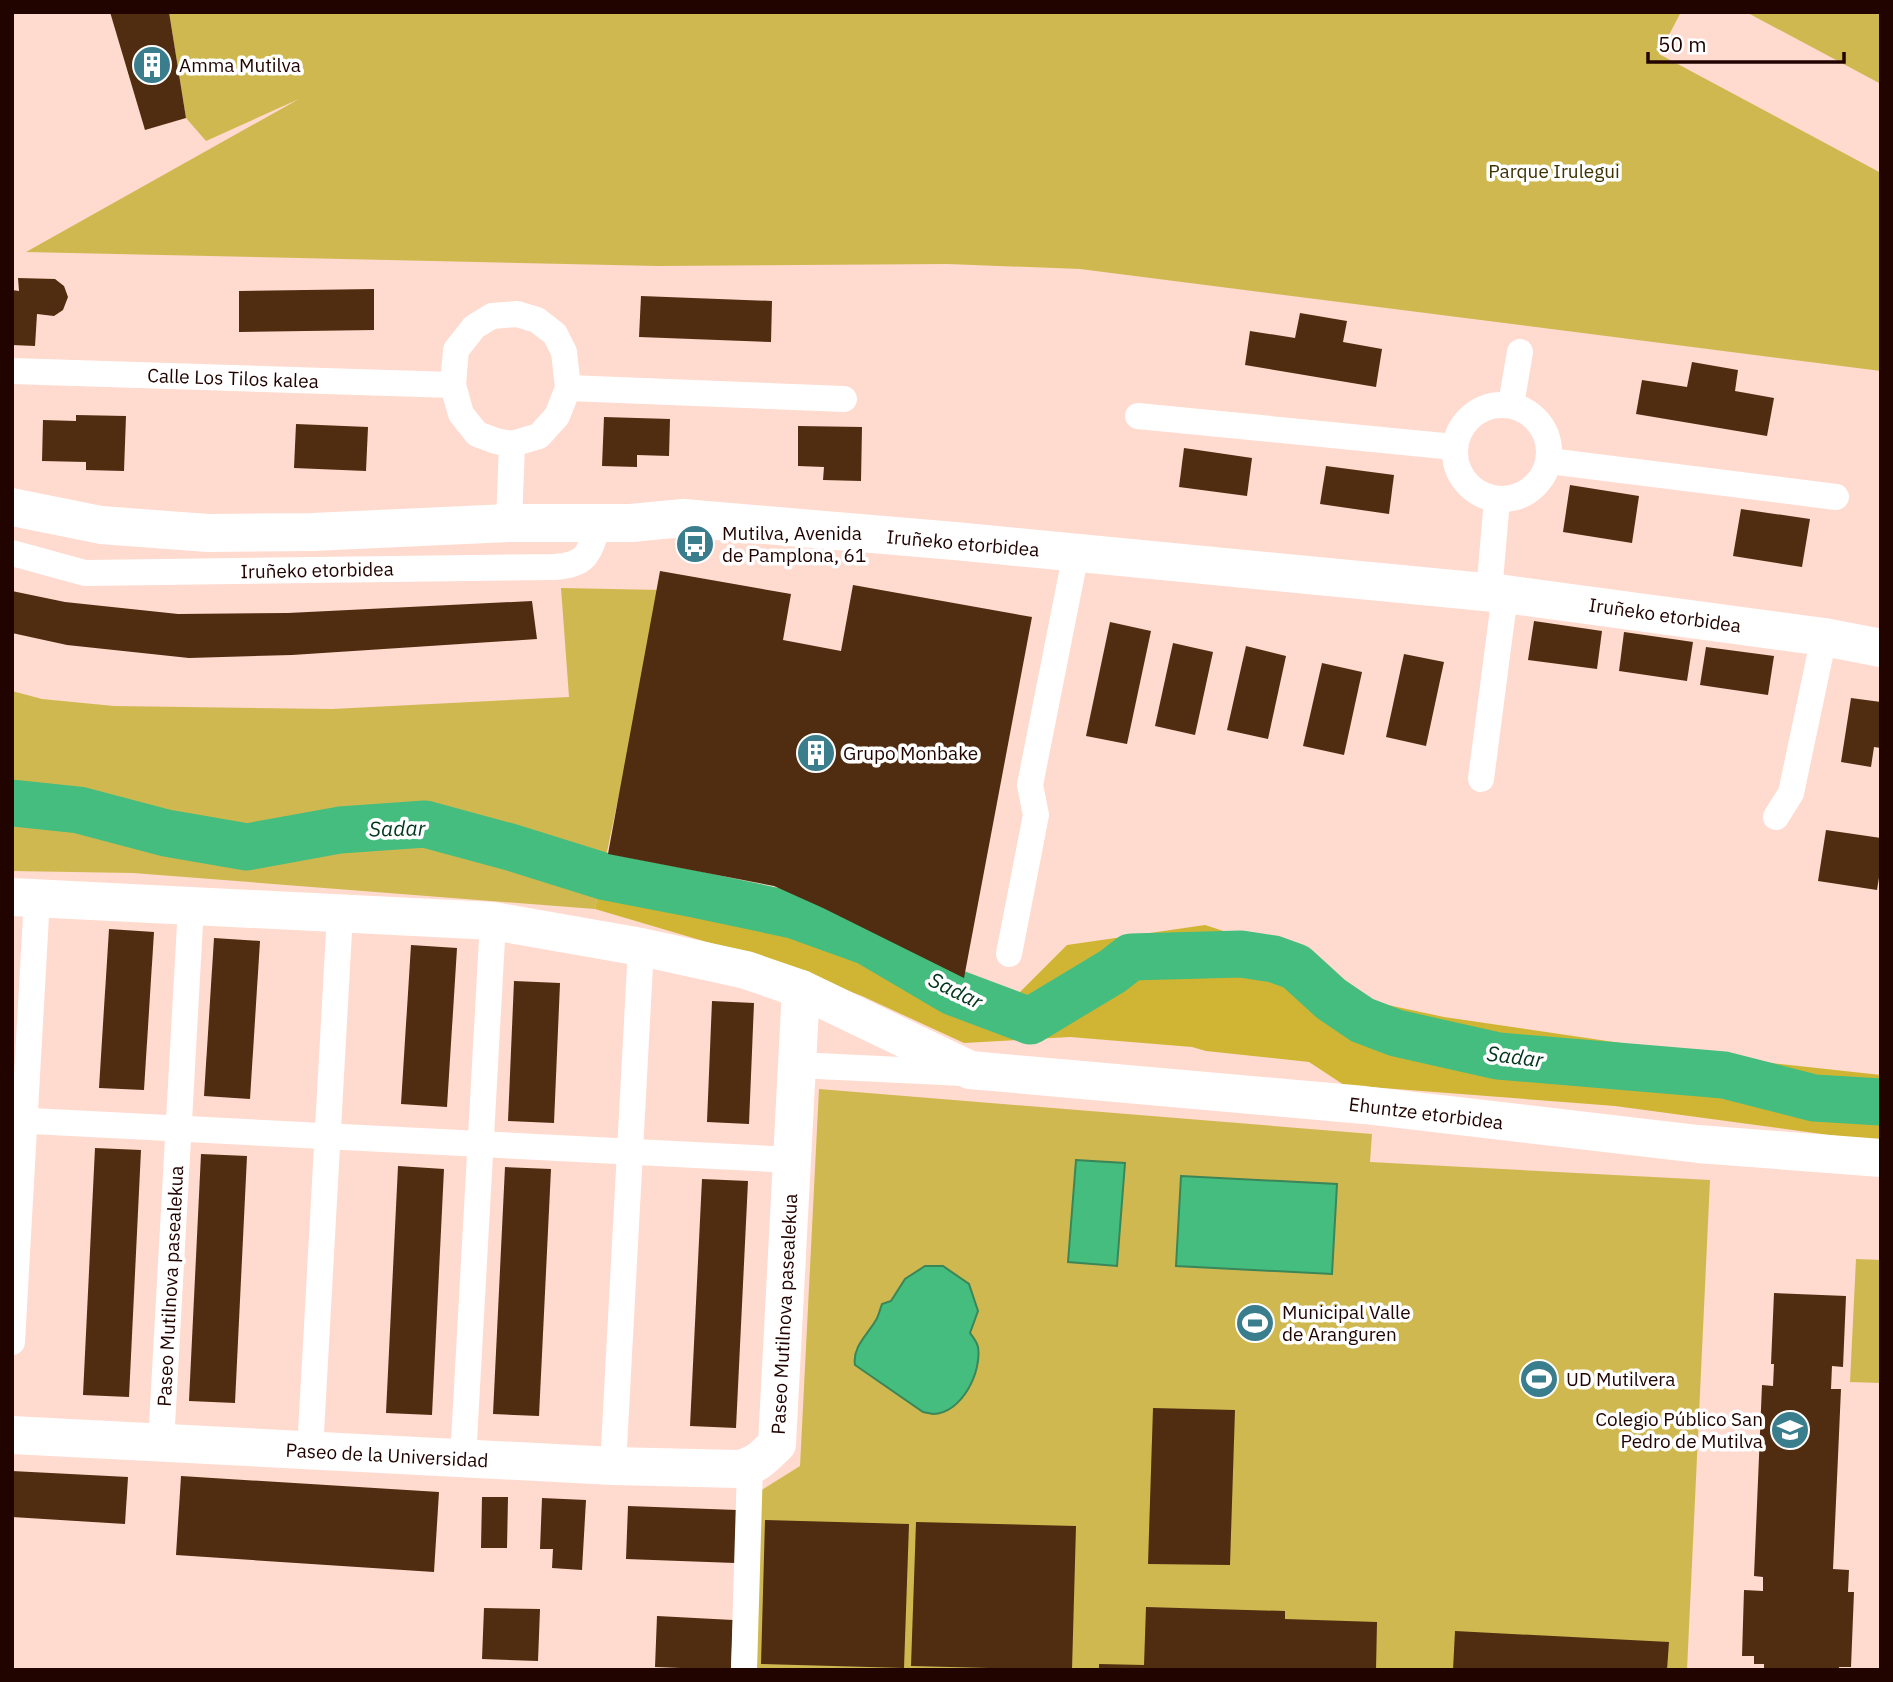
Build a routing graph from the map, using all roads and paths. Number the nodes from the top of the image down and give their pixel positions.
1 (1520, 352) dead end
2 (12, 372) edge
3 (453, 385) junction
4 (568, 388) junction
5 (844, 399) dead end
6 (1511, 405) junction
7 (1138, 416) dead end
8 (512, 444) junction
9 (1454, 447) junction
10 (1549, 461) junction
11 (1836, 497) dead end
12 (1497, 499) junction
13 (12, 507) edge
14 (509, 523) junction
15 (599, 523) junction
16 (12, 553) edge
17 (1076, 554) junction
18 (1497, 593) junction
19 (1824, 637) junction
20 (1881, 648) edge
21 (1481, 779) dead end
22 (1776, 817) dead end
23 (25, 898) edge
24 (191, 906) junction
25 (340, 914) junction
26 (493, 921) junction
27 (641, 947) junction
28 (1009, 954) dead end
29 (801, 989) junction
30 (797, 1065) junction
31 (970, 1070) junction
32 (18, 1120) edge
33 (179, 1129) junction
34 (328, 1136) junction
35 (481, 1143) junction
36 (630, 1152) junction
37 (1881, 1158) edge
38 (792, 1160) junction
39 (12, 1342) edge
40 (12, 1435) edge
41 (161, 1443) junction
42 (310, 1451) junction
43 (463, 1458) junction
44 (755, 1464) junction
45 (613, 1466) junction
46 (744, 1670) edge

1 - 6 street
2 - 3 street, Calle Los Tilos kalea
3 - 4 street
3 - 8 street
4 - 5 street
4 - 8 street
6 - 9 street
6 - 10 street
7 - 9 street
8 - 14 street
9 - 12 street
10 - 11 street
10 - 12 street
12 - 18 street
13 - 14 street, Iruñeko etorbidea
14 - 15 street, Iruñeko etorbidea
15 - 16 street, Iruñeko etorbidea
15 - 17 street, Iruñeko etorbidea
17 - 18 street, Iruñeko etorbidea
17 - 28 street
18 - 19 street, Iruñeko etorbidea
18 - 21 street
19 - 20 street, Iruñeko etorbidea
19 - 22 street
23 - 24 street
23 - 32 street
24 - 25 street
24 - 33 street, Paseo Mutilnova pasealekua
25 - 26 street
25 - 34 street
26 - 27 street
26 - 35 street
27 - 29 street
27 - 36 street
29 - 30 street, Paseo Mutilnova pasealekua
29 - 31 street, Ehuntze etorbidea
30 - 31 street, Ehuntze etorbidea
30 - 38 street, Paseo Mutilnova pasealekua
31 - 37 street, Ehuntze etorbidea
32 - 33 street
32 - 39 street
33 - 34 street
33 - 41 street, Paseo Mutilnova pasealekua
34 - 35 street
34 - 42 street
35 - 36 street
35 - 43 street
36 - 38 street
36 - 45 street
38 - 44 street, Paseo Mutilnova pasealekua
40 - 41 street, Paseo de la Universidad
41 - 42 street, Paseo de la Universidad
42 - 43 street, Paseo de la Universidad
43 - 45 street, Paseo de la Universidad
44 - 45 street, Paseo de la Universidad
44 - 46 street

